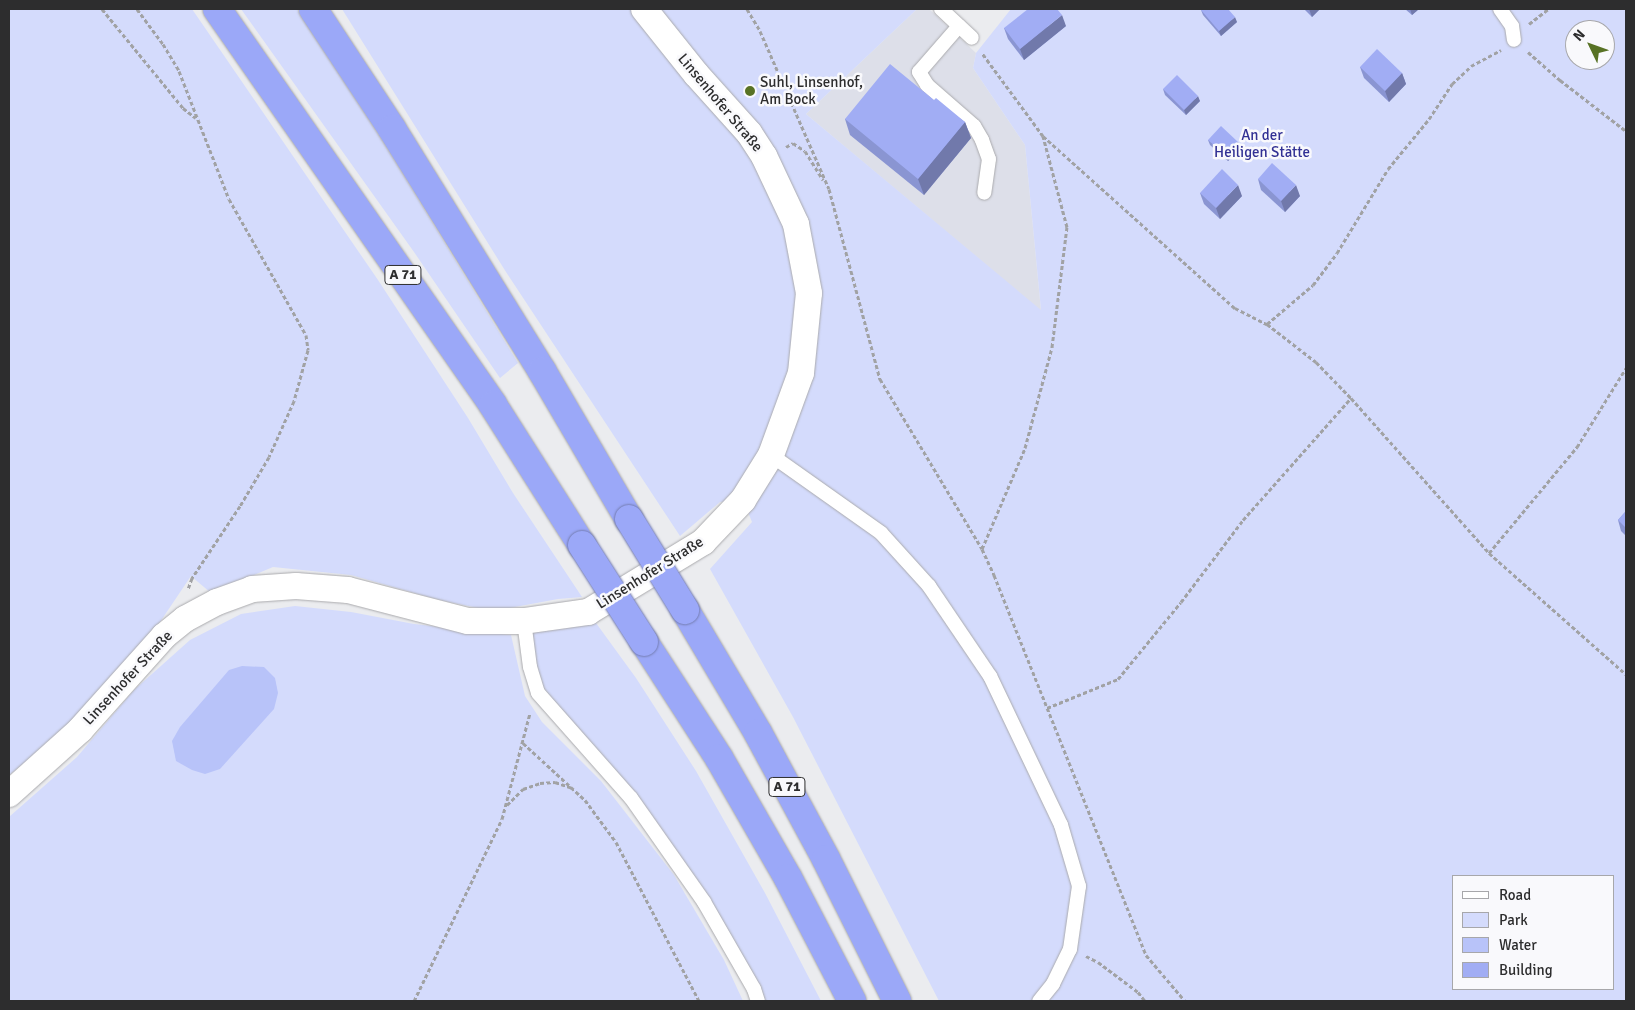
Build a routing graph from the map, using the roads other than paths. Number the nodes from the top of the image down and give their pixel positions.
1 (217, 9) edge
2 (313, 9) edge
3 (644, 9) edge
4 (941, 9) edge
5 (1500, 9) edge
6 (959, 26) junction
7 (972, 38) road end
8 (1514, 40) road end
9 (984, 192) dead end
10 (771, 455) junction
11 (524, 620) junction
12 (9, 794) edge
13 (758, 1001) edge
14 (852, 1001) edge
15 (897, 1001) edge
16 (1039, 1001) edge

1 - 14 highway, A 71, bridge
2 - 15 highway, A 71, bridge
3 - 10 street, Linsenhofer Straße
4 - 6 lane
5 - 8 lane
6 - 7 lane
6 - 9 lane
10 - 11 street, Linsenhofer Straße
10 - 16 lane
11 - 12 street, Linsenhofer Straße
11 - 13 lane

